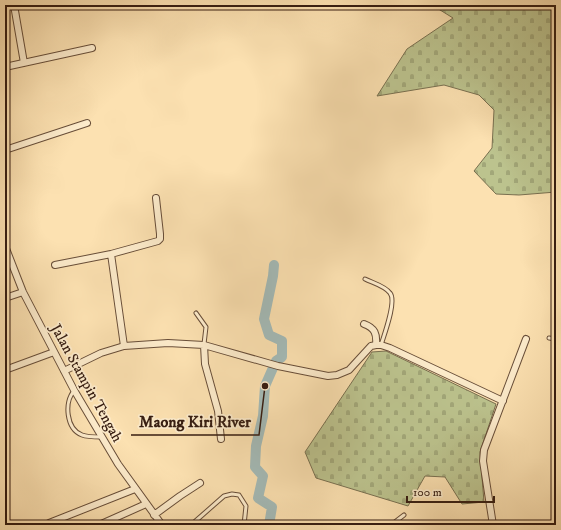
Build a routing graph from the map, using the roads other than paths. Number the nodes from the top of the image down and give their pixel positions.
1 (14, 5) edge
2 (92, 48) dead end
3 (24, 63) junction
4 (5, 67) edge
5 (87, 123) dead end
6 (5, 150) edge
7 (156, 198) dead end
8 (5, 246) edge
9 (111, 254) junction
10 (56, 265) dead end
11 (365, 279) dead end
12 (23, 292) junction
13 (5, 298) edge
14 (196, 313) dead end
15 (364, 324) dead end
16 (549, 338) dead end
17 (526, 340) dead end
18 (556, 340) edge
19 (204, 345) junction
20 (378, 345) junction
21 (124, 346) junction
22 (54, 352) junction
23 (5, 370) edge
24 (64, 371) junction
25 (74, 390) junction
26 (503, 401) junction
27 (101, 437) junction
28 (221, 439) dead end
29 (5, 462) edge
30 (5, 468) edge
31 (200, 483) dead end
32 (136, 489) junction
33 (146, 504) junction
34 (154, 515) junction
35 (404, 516) dead end
36 (49, 523) dead end
37 (161, 524) edge
38 (99, 525) edge
39 (175, 525) edge
40 (191, 525) edge
41 (244, 525) edge
42 (391, 525) edge
43 (493, 525) edge

1 - 3 street
2 - 3 street
3 - 4 street
5 - 6 street
7 - 9 street
8 - 12 street, Jalan Stampin Tengah
9 - 10 street
9 - 21 street
11 - 20 lane
12 - 13 street
12 - 22 street, Jalan Stampin Tengah
14 - 19 lane
15 - 20 street
16 - 18 lane
17 - 26 street
19 - 20 street
19 - 21 street
19 - 28 street
20 - 26 street
21 - 24 street
22 - 23 street
22 - 24 street, Jalan Stampin Tengah
24 - 25 street, Jalan Stampin Tengah
25 - 27 street, Jalan Stampin Tengah
25 - 27 lane
26 - 43 street
27 - 32 street, Jalan Stampin Tengah
29 - 30 street
31 - 34 street
32 - 33 street, Jalan Stampin Tengah
32 - 36 street
33 - 34 street, Jalan Stampin Tengah
33 - 38 street
34 - 37 street, Jalan Stampin Tengah
35 - 42 lane
37 - 39 lane
40 - 41 lane

